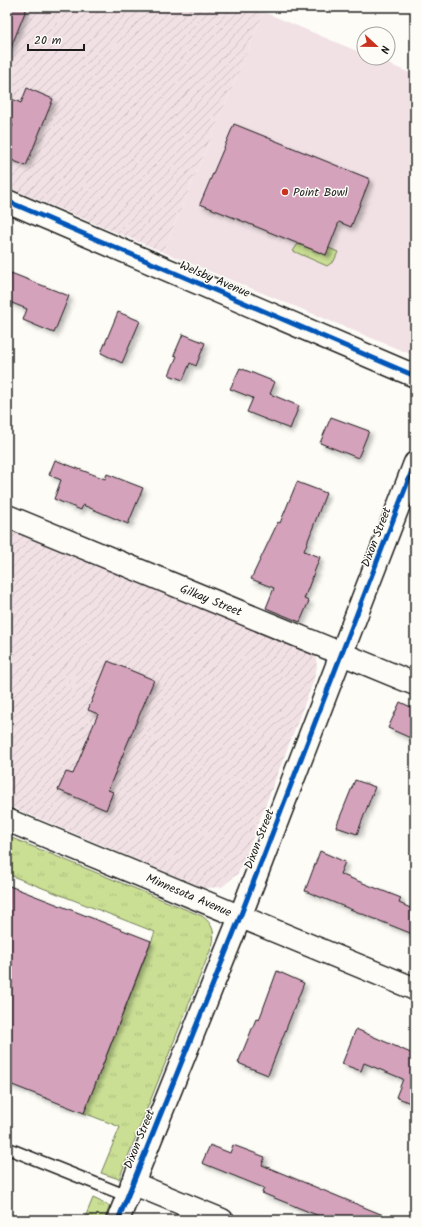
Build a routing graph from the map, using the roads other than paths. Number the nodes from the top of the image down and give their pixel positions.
1 (7, 201) edge
2 (415, 376) edge
3 (415, 463) edge
4 (7, 516) edge
5 (342, 653) junction
6 (415, 684) edge
7 (7, 820) edge
8 (240, 917) junction
9 (415, 989) edge
10 (7, 1148) edge
11 (129, 1190) junction
12 (118, 1220) edge
13 (222, 1220) edge

1 - 2 street, Welsby Avenue
3 - 5 street, Dixon Street
4 - 5 street, Gilkay Street
5 - 6 street, Gilkay Street
5 - 8 street, Dixon Street
7 - 8 street, Minnesota Avenue
8 - 9 street, Minnesota Avenue
8 - 11 street, Dixon Street
10 - 11 lane
11 - 12 street, Dixon Street
11 - 13 street

